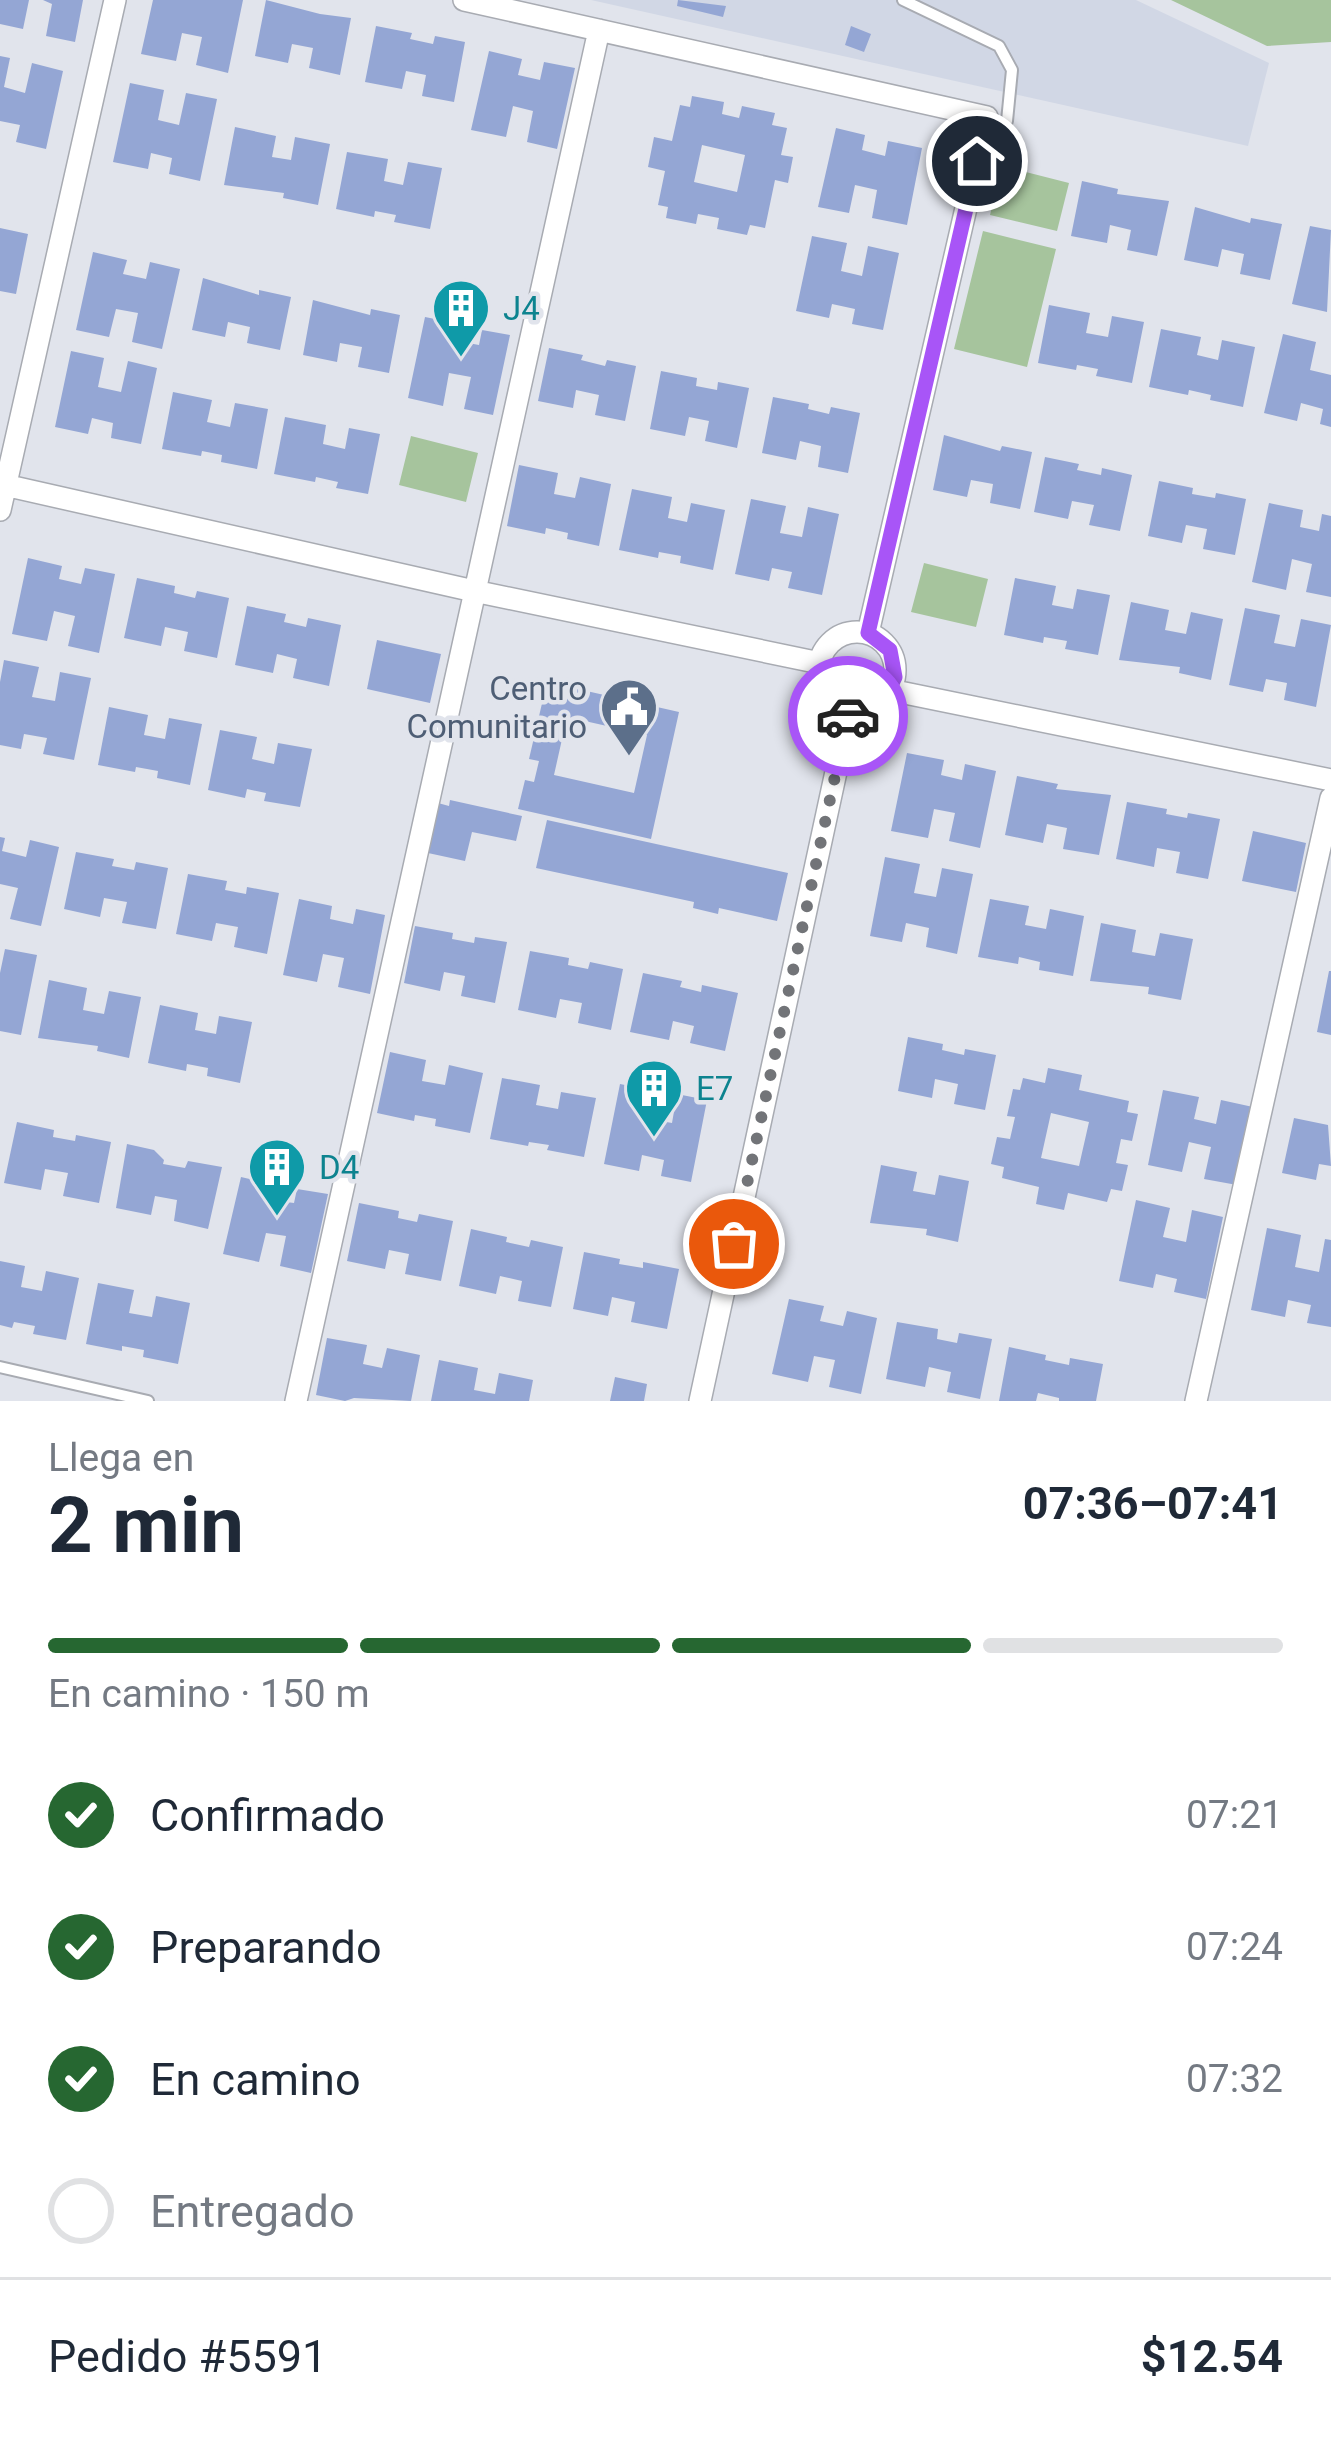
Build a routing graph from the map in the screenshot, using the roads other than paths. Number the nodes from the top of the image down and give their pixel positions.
1 (115, 0) edge
2 (464, 0) edge
3 (904, 0) edge
4 (599, 30) junction
5 (1007, 121) dead end
6 (3, 485) edge
7 (0, 511) edge
8 (474, 591) junction
9 (868, 633) junction
10 (820, 663) junction
11 (890, 690) junction
12 (850, 707) junction
13 (1331, 780) edge
14 (1331, 798) edge
15 (0, 1367) edge
16 (148, 1401) edge
17 (296, 1401) edge
18 (700, 1401) edge
19 (1196, 1401) edge

1 - 6 street
2 - 4 street
3 - 5 lane
4 - 8 street
4 - 9 street
6 - 7 street
6 - 8 street
8 - 10 street
8 - 17 street
9 - 10 street
9 - 11 street
10 - 12 street
11 - 12 street
11 - 13 street
12 - 18 street
14 - 19 street
15 - 16 lane

